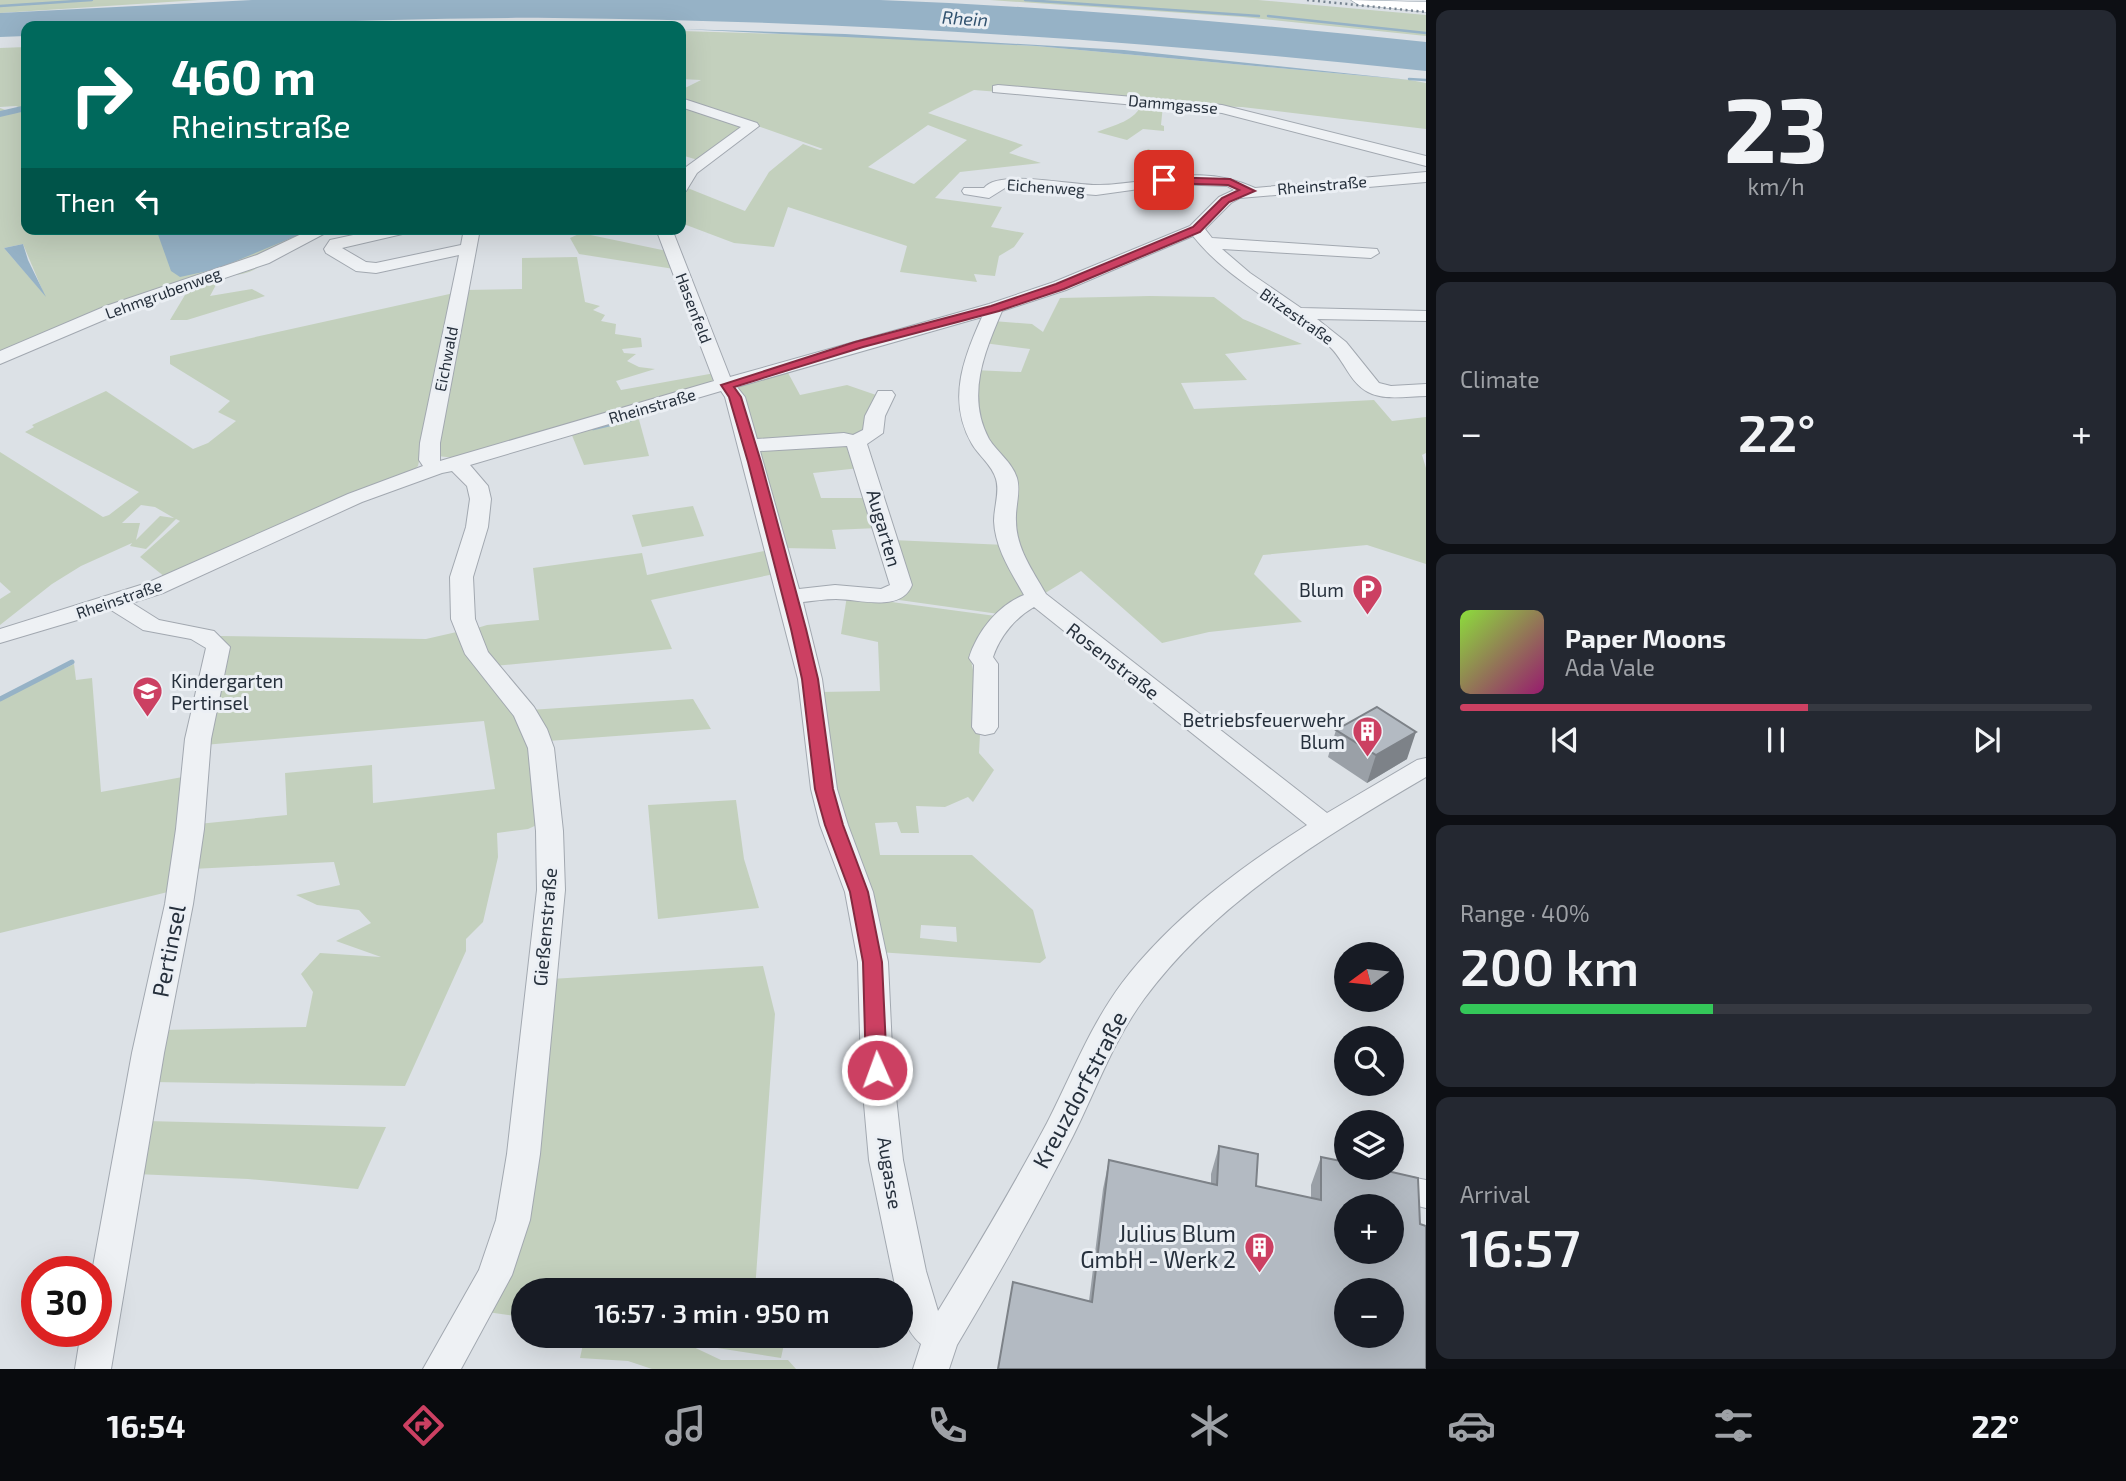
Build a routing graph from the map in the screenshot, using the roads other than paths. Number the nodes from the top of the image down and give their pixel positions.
1 (1359, 0) edge
2 (1426, 7) edge
3 (998, 89) dead end
4 (686, 104) edge
5 (1426, 161) edge
6 (1426, 177) edge
7 (686, 178) edge
8 (970, 191) dead end
9 (1250, 191) junction
10 (312, 235) edge
11 (377, 235) edge
12 (471, 235) edge
13 (666, 235) edge
14 (1201, 236) junction
15 (468, 248) junction
16 (1371, 253) dead end
17 (995, 308) junction
18 (1299, 313) junction
19 (1426, 316) edge
20 (0, 358) edge
21 (727, 385) junction
22 (1426, 390) edge
23 (885, 395) dead end
24 (856, 442) junction
25 (750, 446) junction
26 (445, 466) junction
27 (790, 597) junction
28 (1037, 598) junction
29 (115, 602) junction
30 (0, 636) edge
31 (985, 727) dead end
32 (1426, 766) edge
33 (1324, 825) junction
34 (941, 1339) junction
35 (93, 1369) edge
36 (441, 1369) edge
37 (931, 1369) edge

1 - 2 main road
3 - 5 street, Dammgasse
4 - 7 street
6 - 9 street, Rheinstraße
8 - 9 street, Eichenweg
9 - 14 street, Rheinstraße
10 - 20 street, Lehmgrubenweg
11 - 15 street
12 - 15 street, Eichwald
13 - 21 street, Hasenfeld
14 - 16 street
14 - 17 street, Rheinstraße
14 - 18 street, Bitzestraße
15 - 26 street, Eichwald
17 - 21 street, Rheinstraße
17 - 28 street, Rosenstraße
18 - 19 street
18 - 22 street, Bitzestraße
21 - 25 street, Augasse
21 - 26 street, Rheinstraße
23 - 24 street
24 - 25 street
24 - 27 street, Augarten
25 - 27 street, Augasse
26 - 29 street, Rheinstraße
26 - 36 street, Gießenstraße
27 - 34 street, Augasse
28 - 31 street
28 - 33 street, Rosenstraße
29 - 30 street, Rheinstraße
29 - 35 street, Pertinsel
32 - 33 street, Kreuzdorfstraße
33 - 34 street, Kreuzdorfstraße
34 - 37 street, Kreuzdorfstraße

